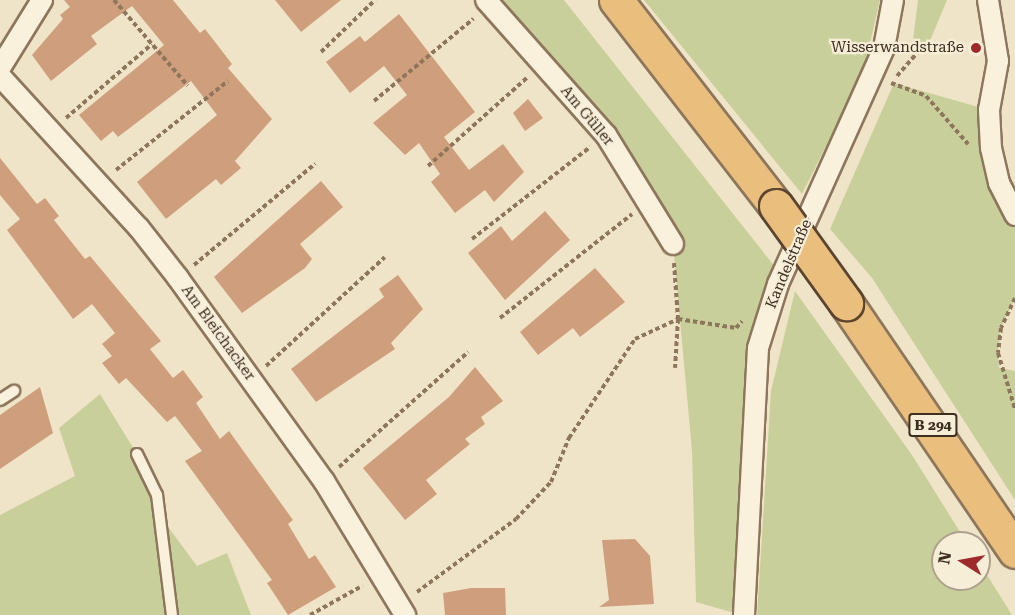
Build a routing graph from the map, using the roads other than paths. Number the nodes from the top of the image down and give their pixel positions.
1 (42, 0) edge
2 (616, 0) edge
3 (893, 0) edge
4 (988, 0) edge
5 (488, 2) edge
6 (0, 68) edge
7 (0, 76) edge
8 (1015, 215) edge
9 (673, 244) road end
10 (14, 391) dead end
11 (0, 400) edge
12 (137, 454) dead end
13 (1015, 550) edge
14 (402, 610) edge
15 (172, 615) edge
16 (744, 615) edge

1 - 6 street
2 - 13 highway, B 294, bridge
3 - 16 street, Kandelstraße
4 - 8 street
5 - 9 street, Am Güller
7 - 14 street, Am Bleichacker
10 - 11 lane
12 - 15 lane

